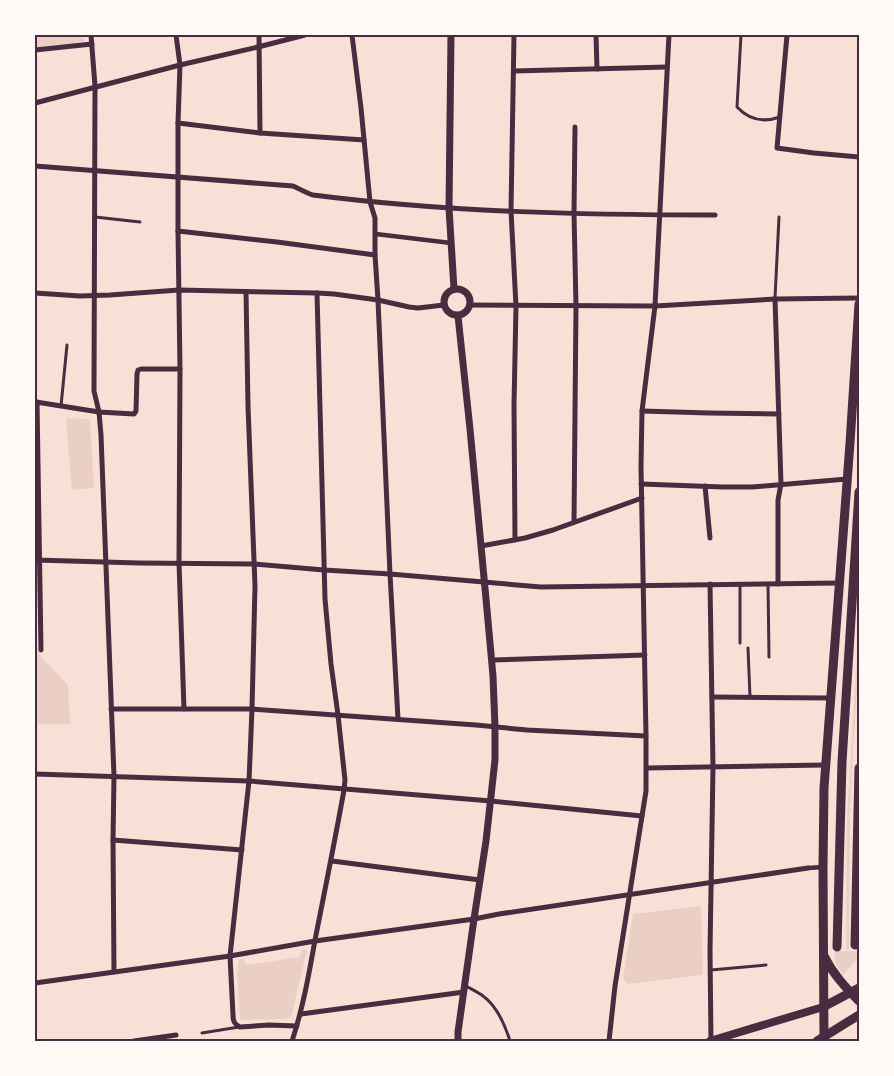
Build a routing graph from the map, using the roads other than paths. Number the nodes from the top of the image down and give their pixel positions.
1 (91, 35) edge
2 (176, 35) edge
3 (259, 35) edge
4 (305, 35) edge
5 (352, 35) edge
6 (451, 35) edge
7 (514, 35) edge
8 (596, 35) edge
9 (669, 35) edge
10 (741, 35) edge
11 (787, 35) edge
12 (92, 44) junction
13 (258, 47) junction
14 (35, 50) edge
15 (180, 65) junction
16 (667, 67) junction
17 (597, 69) junction
18 (514, 71) junction
19 (95, 86) junction
20 (35, 103) edge
21 (780, 117) junction
22 (178, 123) junction
23 (575, 128) dead end
24 (260, 132) junction
25 (364, 140) junction
26 (859, 157) edge
27 (35, 166) edge
28 (95, 171) junction
29 (178, 178) junction
30 (370, 202) junction
31 (449, 208) junction
32 (512, 211) junction
33 (574, 213) junction
34 (660, 215) junction
35 (715, 216) dead end
36 (95, 217) junction
37 (779, 217) dead end
38 (140, 222) dead end
39 (178, 232) junction
40 (376, 234) junction
41 (451, 243) junction
42 (375, 256) junction
43 (454, 289) junction
44 (179, 290) junction
45 (246, 292) junction
46 (35, 293) edge
47 (317, 294) junction
48 (94, 295) junction
49 (859, 298) edge
50 (775, 299) junction
51 (378, 300) junction
52 (859, 304) edge
53 (444, 305) junction
54 (470, 305) junction
55 (516, 306) junction
56 (576, 306) junction
57 (655, 306) junction
58 (458, 316) junction
59 (67, 345) dead end
60 (180, 369) junction
61 (36, 402) edge
62 (61, 407) junction
63 (642, 411) junction
64 (99, 412) junction
65 (779, 414) junction
66 (847, 479) junction
67 (641, 484) junction
68 (780, 484) junction
69 (706, 486) junction
70 (859, 492) edge
71 (642, 498) junction
72 (574, 522) junction
73 (710, 538) dead end
74 (515, 540) junction
75 (481, 546) junction
76 (38, 560) edge
77 (105, 561) junction
78 (179, 563) junction
79 (254, 564) junction
80 (324, 570) junction
81 (390, 574) junction
82 (484, 582) junction
83 (839, 583) junction
84 (710, 584) junction
85 (740, 584) junction
86 (768, 584) junction
87 (778, 584) junction
88 (643, 586) junction
89 (740, 643) dead end
90 (748, 648) dead end
91 (41, 650) dead end
92 (645, 655) junction
93 (769, 657) dead end
94 (492, 660) junction
95 (712, 697) junction
96 (750, 698) junction
97 (830, 698) junction
98 (111, 709) junction
99 (184, 709) junction
100 (252, 709) junction
101 (338, 715) junction
102 (398, 718) junction
103 (495, 727) junction
104 (646, 736) junction
105 (825, 765) junction
106 (713, 767) junction
107 (647, 768) junction
108 (859, 768) edge
109 (35, 774) edge
110 (114, 776) junction
111 (249, 782) junction
112 (344, 790) junction
113 (491, 801) junction
114 (642, 816) junction
115 (112, 840) junction
116 (242, 850) junction
117 (332, 861) junction
118 (823, 867) junction
119 (808, 868) joint
120 (480, 880) junction
121 (712, 882) junction
122 (629, 896) junction
123 (474, 919) junction
124 (315, 941) junction
125 (855, 946) dead end
126 (837, 947) dead end
127 (823, 954) junction
128 (230, 956) junction
129 (766, 965) dead end
130 (711, 970) junction
131 (114, 972) junction
132 (35, 983) edge
133 (464, 989) junction
134 (855, 990) edge
135 (859, 1001) edge
136 (823, 1008) junction
137 (301, 1014) junction
138 (859, 1015) edge
139 (297, 1026) junction
140 (240, 1027) junction
141 (202, 1034) dead end
142 (176, 1035) dead end
143 (822, 1040) edge
144 (134, 1041) edge
145 (292, 1041) edge
146 (458, 1041) edge
147 (510, 1041) edge
148 (609, 1041) edge
149 (711, 1041) edge

1 - 12 street
2 - 15 street
3 - 13 street
4 - 13 street
5 - 25 street
6 - 31 street
7 - 18 street
8 - 17 street
9 - 16 street
10 - 21 lane
11 - 21 street
12 - 14 street
12 - 19 street
13 - 15 street
13 - 24 street
15 - 19 street
15 - 22 street
16 - 17 street
16 - 34 street
17 - 18 street
18 - 32 street
19 - 20 street
19 - 28 street
21 - 26 street
22 - 24 street
22 - 29 street
23 - 33 street
24 - 25 street
25 - 30 street
27 - 28 street
28 - 29 street
28 - 36 street
29 - 30 street
29 - 39 street
30 - 31 street
30 - 40 street
31 - 32 street
31 - 41 street
32 - 33 street
32 - 55 street
33 - 34 street
33 - 56 street
34 - 35 street
34 - 57 street
36 - 38 lane
36 - 48 street
37 - 50 lane
39 - 42 street
39 - 44 street
40 - 41 street
40 - 42 street
41 - 43 street
42 - 51 street
43 - 53 street
43 - 54 street
44 - 45 street
44 - 48 street
44 - 60 street
45 - 47 street
45 - 79 street
46 - 48 street
47 - 51 street
47 - 80 street
48 - 64 street
49 - 50 street
50 - 57 street
50 - 65 street
51 - 53 street
51 - 81 street
52 - 66 main road
53 - 58 street
54 - 55 street
54 - 58 street
55 - 56 street
55 - 74 street
56 - 57 street
56 - 72 street
57 - 63 street
58 - 75 street
59 - 62 lane
60 - 64 street
60 - 78 street
61 - 62 street
61 - 76 street
62 - 64 street
63 - 65 street
63 - 67 street
64 - 77 street
65 - 68 street
66 - 68 street
66 - 83 main road
67 - 69 street
67 - 71 street
68 - 69 street
68 - 87 street
69 - 73 street
70 - 126 main road
71 - 72 street
71 - 88 street
72 - 74 street
74 - 75 street
75 - 82 street
76 - 77 street
76 - 91 street
77 - 78 street
77 - 98 street
78 - 79 street
78 - 99 street
79 - 80 street
79 - 100 street
80 - 81 street
80 - 101 street
81 - 82 street
81 - 102 street
82 - 88 street
82 - 94 street
83 - 87 street
83 - 97 main road
84 - 85 street
84 - 88 street
84 - 95 street
85 - 86 street
85 - 89 lane
86 - 87 street
86 - 93 lane
88 - 92 street
90 - 96 lane
92 - 94 street
92 - 104 street
94 - 103 street
95 - 96 street
95 - 106 street
96 - 97 street
97 - 105 main road
98 - 99 street
98 - 110 street
99 - 100 street
100 - 101 street
100 - 111 street
101 - 102 street
101 - 112 street
102 - 103 street
103 - 104 street
103 - 113 street
104 - 107 street
105 - 106 street
105 - 118 main road
106 - 107 street
106 - 121 street
107 - 114 street
108 - 125 main road
109 - 110 street
110 - 111 street
110 - 115 street
111 - 112 street
111 - 116 street
112 - 113 street
112 - 117 street
113 - 114 street
113 - 120 street
114 - 122 street
115 - 116 street
115 - 131 street
116 - 128 street
117 - 120 street
117 - 124 street
118 - 119 street
118 - 127 main road
119 - 121 street
120 - 123 street
121 - 122 street
121 - 130 street
122 - 123 street
122 - 148 street
123 - 124 street
123 - 133 street
124 - 128 street
124 - 137 street
127 - 134 main road
127 - 136 main road
128 - 131 street
128 - 140 street
129 - 130 lane
130 - 149 street
131 - 132 street
133 - 137 street
133 - 146 street
133 - 147 lane
134 - 135 main road
134 - 136 main road
136 - 143 main road
136 - 149 main road
137 - 139 street
138 - 143 main road
139 - 140 street
139 - 145 street
140 - 141 lane
142 - 144 street

